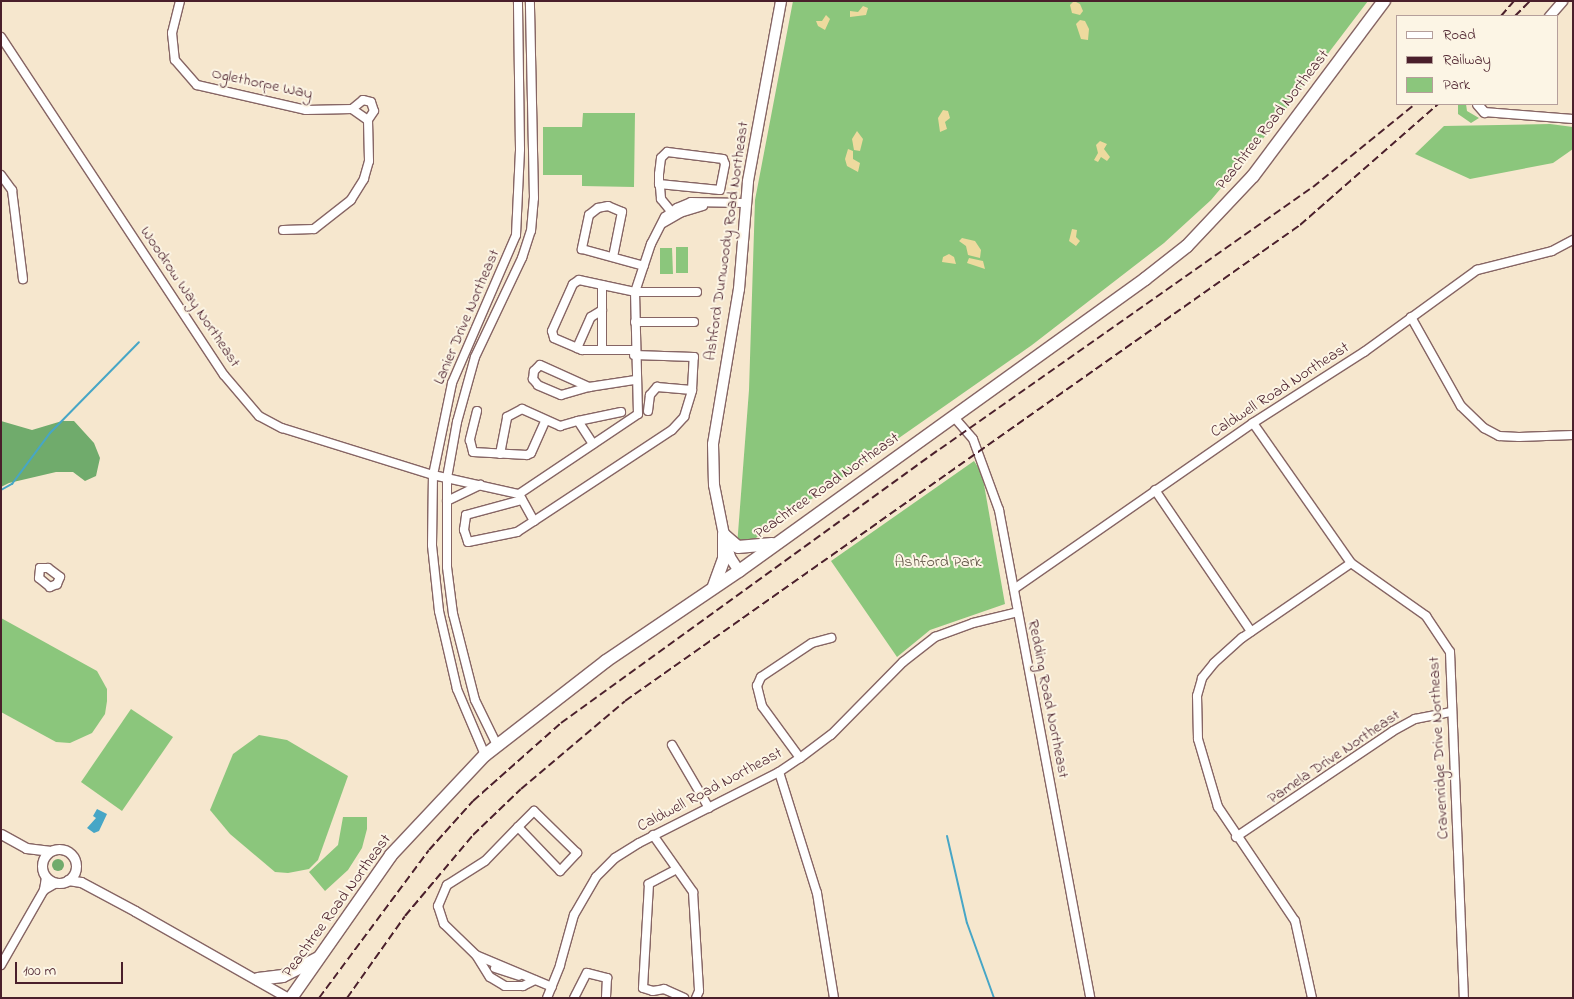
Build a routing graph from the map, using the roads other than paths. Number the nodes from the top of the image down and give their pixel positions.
1 (180, 1) edge
2 (518, 1) edge
3 (530, 1) edge
4 (782, 1) edge
5 (1384, 1) edge
6 (1562, 1) edge
7 (1550, 15) edge
8 (1, 36) edge
9 (1478, 105) edge
10 (352, 109) junction
11 (1484, 112) joint
12 (1573, 119) edge
13 (368, 120) junction
14 (1, 175) edge
15 (660, 184) junction
16 (712, 202) junction
17 (744, 203) junction
18 (669, 209) junction
19 (661, 224) junction
20 (283, 230) dead end
21 (1573, 240) edge
22 (613, 257) junction
23 (644, 266) junction
24 (23, 279) dead end
25 (602, 285) junction
26 (635, 292) junction
27 (697, 292) dead end
28 (602, 310) junction
29 (1411, 317) junction
30 (635, 322) junction
31 (694, 322) dead end
32 (577, 348) junction
33 (602, 349) junction
34 (634, 352) junction
35 (635, 380) junction
36 (589, 386) junction
37 (692, 390) junction
38 (477, 411) dead end
39 (648, 411) dead end
40 (621, 412) dead end
41 (953, 416) junction
42 (546, 420) junction
43 (578, 421) junction
44 (1253, 423) junction
45 (1573, 434) edge
46 (593, 444) junction
47 (500, 454) junction
48 (433, 475) junction
49 (447, 478) junction
50 (460, 481) junction
51 (480, 485) junction
52 (1155, 490) junction
53 (458, 496) junction
54 (520, 497) junction
55 (447, 502) junction
56 (534, 521) junction
57 (724, 536) junction
58 (774, 544) junction
59 (1352, 563) junction
60 (739, 571) junction
61 (714, 586) junction
62 (1014, 589) junction
63 (1018, 612) junction
64 (1251, 631) junction
65 (830, 638) dead end
66 (1451, 712) junction
67 (497, 745) junction
68 (672, 745) dead end
69 (485, 755) junction
70 (800, 758) junction
71 (779, 772) junction
72 (709, 808) junction
73 (518, 827) junction
74 (1, 834) edge
75 (653, 835) junction
76 (1236, 837) junction
77 (31, 849) junction
78 (49, 852) junction
79 (42, 862) junction
80 (76, 866) junction
81 (674, 870) junction
82 (46, 877) junction
83 (68, 880) junction
84 (56, 883) junction
85 (44, 890) junction
86 (136, 911) junction
87 (476, 955) junction
88 (318, 958) junction
89 (1, 965) edge
90 (258, 979) junction
91 (532, 979) junction
92 (552, 987) junction
93 (289, 998) edge
94 (547, 998) edge
95 (574, 998) edge
96 (606, 998) edge
97 (684, 998) edge
98 (696, 998) edge
99 (834, 998) edge
100 (1090, 998) edge
101 (1312, 998) edge
102 (1464, 998) edge

1 - 10 street, Oglethorpe Way
2 - 48 street, Lanier Drive Northeast
3 - 49 street, Lanier Drive Northeast
4 - 17 main road, Ashford Dunwoody Road Northeast
5 - 41 highway, Peachtree Road Northeast
6 - 7 street
8 - 48 street, Woodrow Way Northeast
9 - 11 street
10 - 13 street
10 - 13 street, Oglethorpe Way
11 - 12 street
13 - 20 street
14 - 24 street
15 - 15 street
15 - 18 street
16 - 17 street
16 - 18 street
16 - 19 street
17 - 57 main road, Ashford Dunwoody Road Northeast
18 - 19 street
19 - 23 street
21 - 29 street, Caldwell Road Northeast
22 - 22 street
22 - 23 street
23 - 26 street
25 - 26 street
25 - 28 street
25 - 32 street
26 - 27 street
26 - 30 street
28 - 32 street
28 - 33 street
29 - 44 street, Caldwell Road Northeast
29 - 45 street
30 - 31 street
30 - 34 street
32 - 33 street
33 - 34 street
34 - 35 street
34 - 37 street
35 - 36 street
35 - 46 street
36 - 36 street
37 - 39 street
37 - 56 street
38 - 47 street
40 - 43 street
41 - 58 highway, Peachtree Road Northeast
41 - 62 street, Redding Road Northeast
42 - 43 street
42 - 47 street
42 - 47 street
43 - 46 street
44 - 52 street, Caldwell Road Northeast
44 - 59 street, Cravenridge Drive Northeast
46 - 54 street
48 - 49 street, Woodrow Way Northeast
48 - 69 street, Lanier Drive Northeast
49 - 50 street, Woodrow Way Northeast
49 - 55 street, Lanier Drive Northeast
50 - 51 street, Woodrow Way Northeast
50 - 53 street
51 - 53 street
51 - 54 street, Woodrow Way Northeast
52 - 62 street, Caldwell Road Northeast
52 - 64 street
53 - 55 street
54 - 56 street
54 - 56 street
55 - 67 street, Lanier Drive Northeast
57 - 58 highway
57 - 60 main road, Ashford Dunwoody Road Northeast
57 - 61 highway
58 - 60 highway, Peachtree Road Northeast
59 - 64 street
59 - 66 street, Cravenridge Drive Northeast
60 - 61 highway, Peachtree Road Northeast
61 - 67 highway, Peachtree Road Northeast
62 - 63 street, Redding Road Northeast
63 - 70 street, Caldwell Road Northeast
63 - 100 street, Redding Road Northeast
64 - 76 street
65 - 70 street
66 - 76 street, Pamela Drive Northeast
66 - 102 street, Cravenridge Drive Northeast
67 - 69 highway, Peachtree Road Northeast
68 - 72 street
69 - 88 highway, Peachtree Road Northeast
70 - 71 street, Caldwell Road Northeast
71 - 72 street, Caldwell Road Northeast
71 - 99 street
72 - 75 street, Caldwell Road Northeast
73 - 73 street
73 - 87 street
74 - 77 street
75 - 81 street
75 - 92 street, Caldwell Road Northeast
76 - 101 street
77 - 78 street
77 - 79 street
78 - 79 street
78 - 80 street
79 - 82 street
80 - 83 street
80 - 86 street
81 - 97 street
81 - 98 street
82 - 84 street
82 - 85 street
83 - 84 street
83 - 86 street
84 - 85 street
85 - 89 street
86 - 90 street
87 - 91 street
87 - 91 street
88 - 90 highway
88 - 93 highway, Peachtree Road Northeast
90 - 93 street
91 - 92 street
92 - 94 street, Caldwell Road Northeast
95 - 96 street

